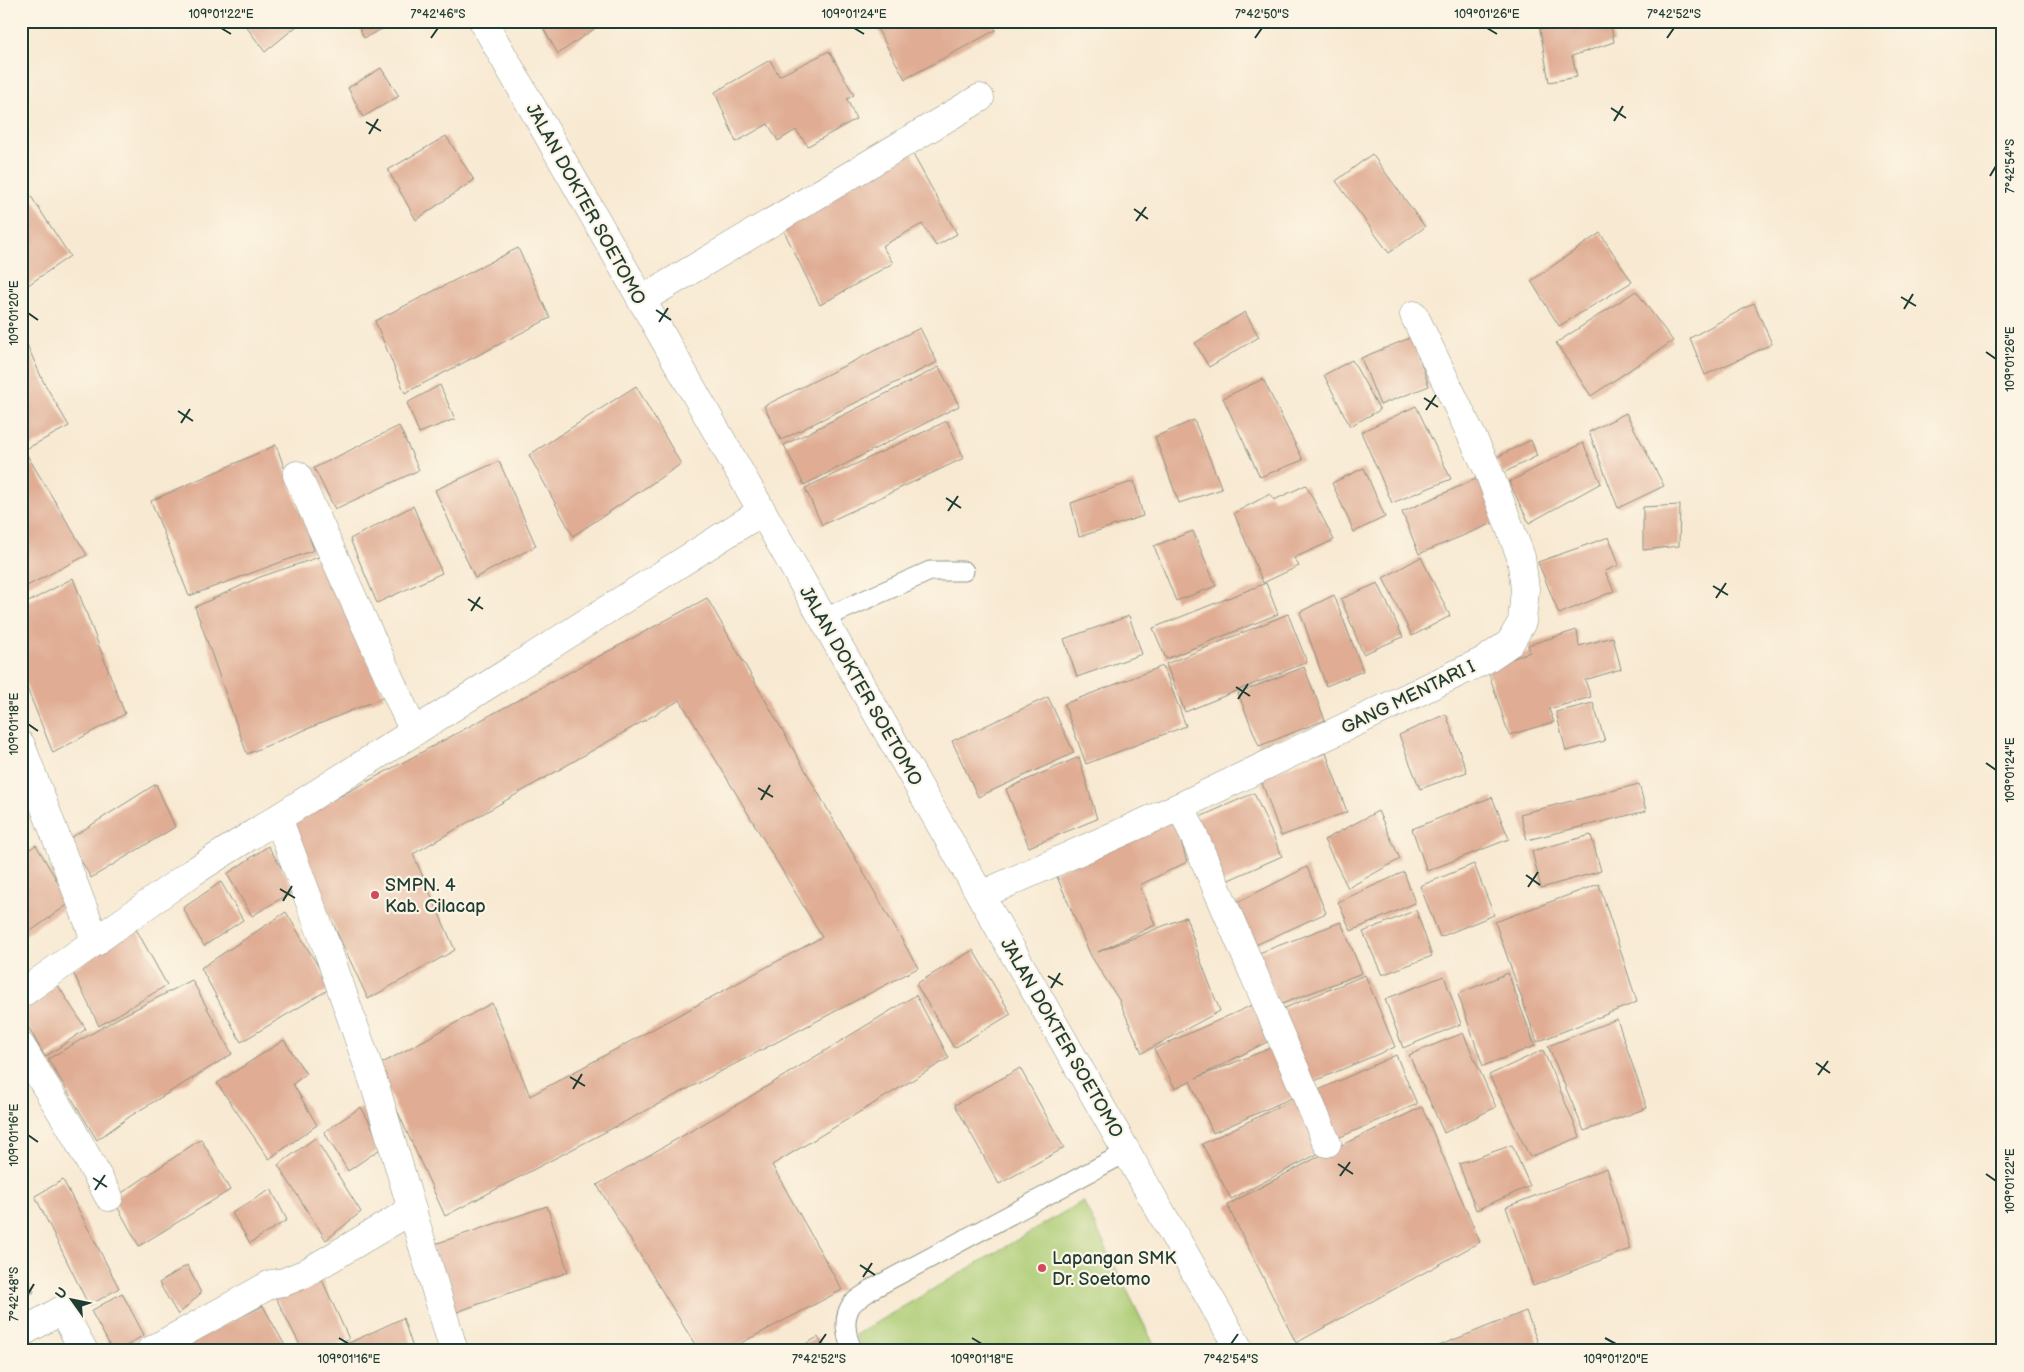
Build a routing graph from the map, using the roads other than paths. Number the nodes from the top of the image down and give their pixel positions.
1 (483, 21) edge
2 (980, 98) dead end
3 (641, 300) junction
4 (1414, 315) dead end
5 (298, 475) dead end
6 (761, 512) junction
7 (964, 572) dead end
8 (822, 619) junction
9 (414, 732) junction
10 (21, 745) edge
11 (1181, 806) junction
12 (278, 818) junction
13 (981, 895) junction
14 (96, 942) junction
15 (21, 994) edge
16 (21, 1046) edge
17 (1327, 1143) dead end
18 (1127, 1152) junction
19 (109, 1197) dead end
20 (412, 1210) junction
21 (21, 1333) edge
22 (84, 1351) edge
23 (150, 1351) edge
24 (454, 1351) edge
25 (853, 1351) edge
26 (1240, 1351) edge

1 - 3 street, JALAN DOKTER SOETOMO
2 - 3 street
3 - 6 street, JALAN DOKTER SOETOMO
4 - 11 street, GANG MENTARI I
5 - 9 street
6 - 8 street, JALAN DOKTER SOETOMO
6 - 9 street
7 - 8 lane
8 - 13 street, JALAN DOKTER SOETOMO
9 - 12 street
10 - 14 street
11 - 13 street, GANG MENTARI I
11 - 17 street
12 - 14 street
12 - 20 street
13 - 18 street, JALAN DOKTER SOETOMO
14 - 15 street
16 - 19 street
18 - 25 lane
18 - 26 street, JALAN DOKTER SOETOMO
20 - 23 street
20 - 24 street
21 - 22 street

